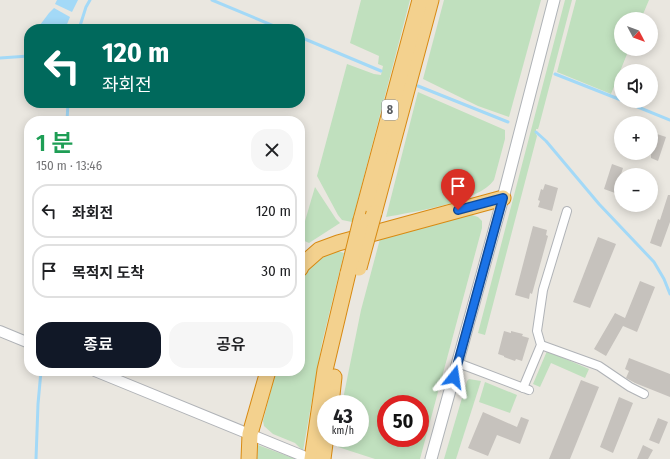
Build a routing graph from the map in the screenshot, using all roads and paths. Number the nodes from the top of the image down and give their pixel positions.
1 (420, 0) edge
2 (431, 0) edge
3 (554, 0) edge
4 (503, 198) junction
5 (567, 211) dead end
6 (368, 217) junction
7 (305, 262) edge
8 (354, 271) junction
9 (0, 331) edge
10 (24, 342) edge
11 (541, 345) junction
12 (458, 363) junction
13 (107, 376) edge
14 (267, 376) edge
15 (644, 394) dead end
16 (331, 395) edge
17 (250, 434) junction
18 (325, 447) edge
19 (308, 457) edge
20 (250, 459) edge
21 (323, 459) edge
22 (431, 459) edge

1 - 6 highway, 8
2 - 6 highway, 8
3 - 4 main road
4 - 7 highway
4 - 12 main road
5 - 11 street
6 - 8 highway, 8, bridge
8 - 16 highway, 8
8 - 19 highway, 8
9 - 10 street
11 - 12 street
11 - 15 street
12 - 22 main road
13 - 17 street
14 - 17 highway
17 - 19 street
17 - 20 highway
18 - 21 highway

